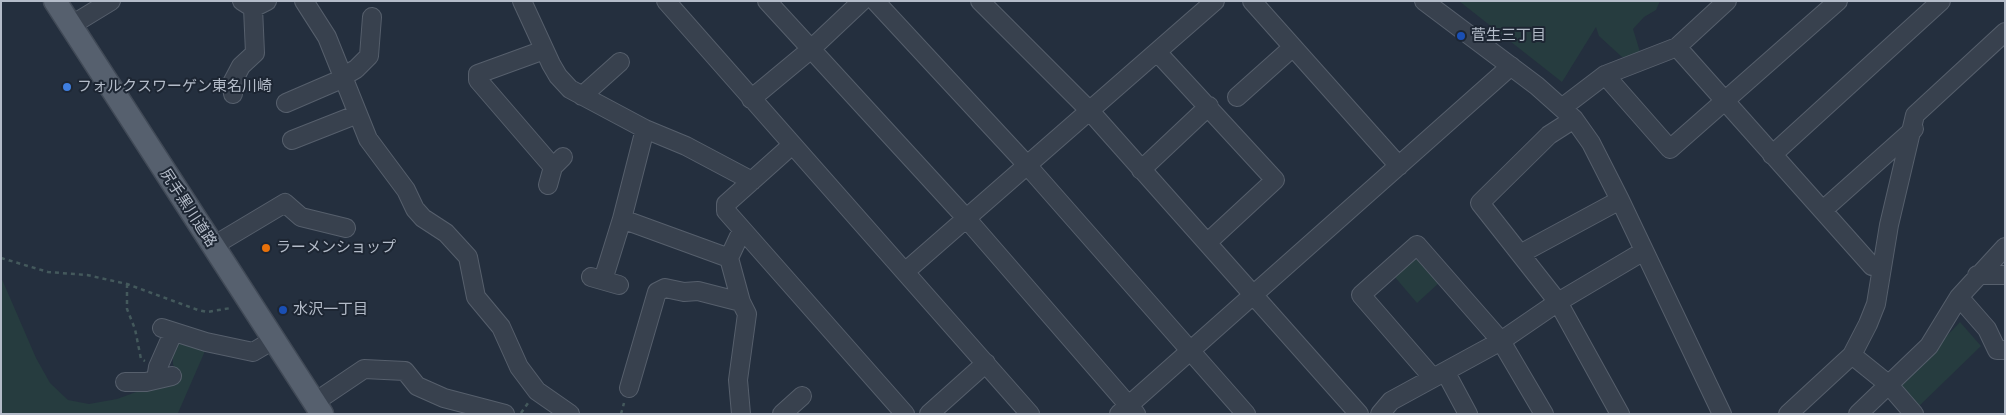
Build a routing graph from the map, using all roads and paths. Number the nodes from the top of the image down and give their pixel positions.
1 (55, 1) edge
2 (112, 1) edge
3 (304, 1) edge
4 (522, 1) edge
5 (666, 1) edge
6 (767, 1) edge
7 (862, 1) edge
8 (875, 1) edge
9 (980, 1) edge
10 (1215, 1) edge
11 (1252, 1) edge
12 (1424, 1) edge
13 (1727, 1) edge
14 (1838, 1) edge
15 (1941, 1) edge
16 (254, 4) edge
17 (372, 17) dead end
18 (70, 26) junction
19 (2005, 32) edge
20 (1677, 47) junction
21 (1293, 48) junction
22 (544, 50) junction
23 (810, 50) junction
24 (1158, 52) junction
25 (620, 62) dead end
26 (1511, 66) junction
27 (1605, 75) junction
28 (344, 77) junction
29 (233, 94) dead end
30 (582, 96) junction
31 (1236, 97) dead end
32 (751, 99) junction
33 (1724, 102) junction
34 (286, 103) dead end
35 (1209, 106) junction
36 (1089, 110) junction
37 (1568, 113) junction
38 (358, 114) junction
39 (645, 129) junction
40 (1914, 129) junction
41 (292, 140) dead end
42 (792, 145) junction
43 (1772, 155) junction
44 (1027, 165) junction
45 (1399, 166) junction
46 (1142, 170) junction
47 (752, 181) junction
48 (548, 185) dead end
49 (1620, 200) junction
50 (1823, 210) junction
51 (966, 218) junction
52 (622, 219) junction
53 (346, 228) dead end
54 (742, 230) junction
55 (1208, 242) junction
56 (213, 246) junction
57 (2005, 247) edge
58 (1644, 251) junction
59 (1520, 254) junction
60 (1, 258) edge
61 (729, 258) junction
62 (1882, 266) junction
63 (906, 271) junction
64 (2005, 275) edge
65 (1977, 276) junction
66 (604, 280) dead end
67 (127, 284) junction
68 (1255, 294) junction
69 (1959, 297) junction
70 (741, 302) junction
71 (1558, 302) junction
72 (233, 308) dead end
73 (274, 340) junction
74 (1501, 341) junction
75 (2005, 350) edge
76 (1190, 352) junction
77 (1852, 355) junction
78 (986, 363) junction
79 (162, 374) junction
80 (1439, 376) junction
81 (126, 382) dead end
82 (630, 383) dead end
83 (1888, 384) junction
84 (802, 396) dead end
85 (319, 408) edge
86 (1128, 411) edge
87 (1790, 413) edge
88 (505, 414) edge
89 (570, 414) edge
90 (742, 414) edge
91 (782, 414) edge
92 (905, 414) edge
93 (929, 414) edge
94 (1030, 414) edge
95 (1246, 414) edge
96 (1359, 414) edge
97 (1380, 414) edge
98 (1468, 414) edge
99 (1544, 414) edge
100 (1620, 414) edge
101 (1722, 414) edge
102 (1858, 414) edge
103 (1914, 414) edge

1 - 18 main road, 尻手黒川道路
2 - 18 street
3 - 28 street
4 - 22 street
5 - 32 street
6 - 23 street
7 - 23 street
8 - 44 street
9 - 36 street
10 - 24 street
11 - 21 street
12 - 26 street
13 - 20 street
14 - 33 street
15 - 43 street
16 - 29 street
17 - 28 street
18 - 56 main road, 尻手黒川道路
19 - 40 street
20 - 27 street
20 - 33 street
21 - 31 street
21 - 45 street
22 - 30 street
22 - 48 street
23 - 32 street
23 - 51 street
24 - 35 street
24 - 36 street
25 - 30 street
26 - 37 street
26 - 45 street
27 - 33 street
27 - 37 street
28 - 34 street
28 - 38 street
30 - 39 street
32 - 42 street
33 - 43 street
35 - 46 street
35 - 55 street
36 - 44 street
36 - 46 street
37 - 49 street
37 - 59 street
38 - 41 street
38 - 89 street
39 - 47 street
39 - 52 street
40 - 50 street
40 - 62 street
42 - 47 street
42 - 63 street
43 - 50 street
44 - 51 street
44 - 76 street
45 - 68 street
46 - 55 street
47 - 54 street
49 - 58 street
49 - 59 street
50 - 62 street
51 - 63 street
51 - 86 street
52 - 61 street
52 - 66 street
53 - 56 street
54 - 61 street
54 - 92 street
55 - 68 street
56 - 73 main road, 尻手黒川道路
57 - 65 street
58 - 71 street
58 - 101 street
59 - 71 street
60 - 67 path
61 - 70 street
62 - 77 street
63 - 78 street
64 - 65 street
65 - 69 street
67 - 72 path
67 - 79 path
68 - 76 street
68 - 96 street
69 - 75 street
69 - 83 street
70 - 82 street
70 - 90 street
71 - 74 street
71 - 100 street
73 - 79 street
73 - 85 main road, 尻手黒川道路
74 - 80 street
74 - 80 street
74 - 99 street
76 - 86 street
76 - 95 street
77 - 83 street
77 - 87 street
78 - 93 street
78 - 94 street
79 - 81 street
80 - 97 street
80 - 98 street
83 - 102 street
83 - 103 street
84 - 91 street
85 - 88 street

